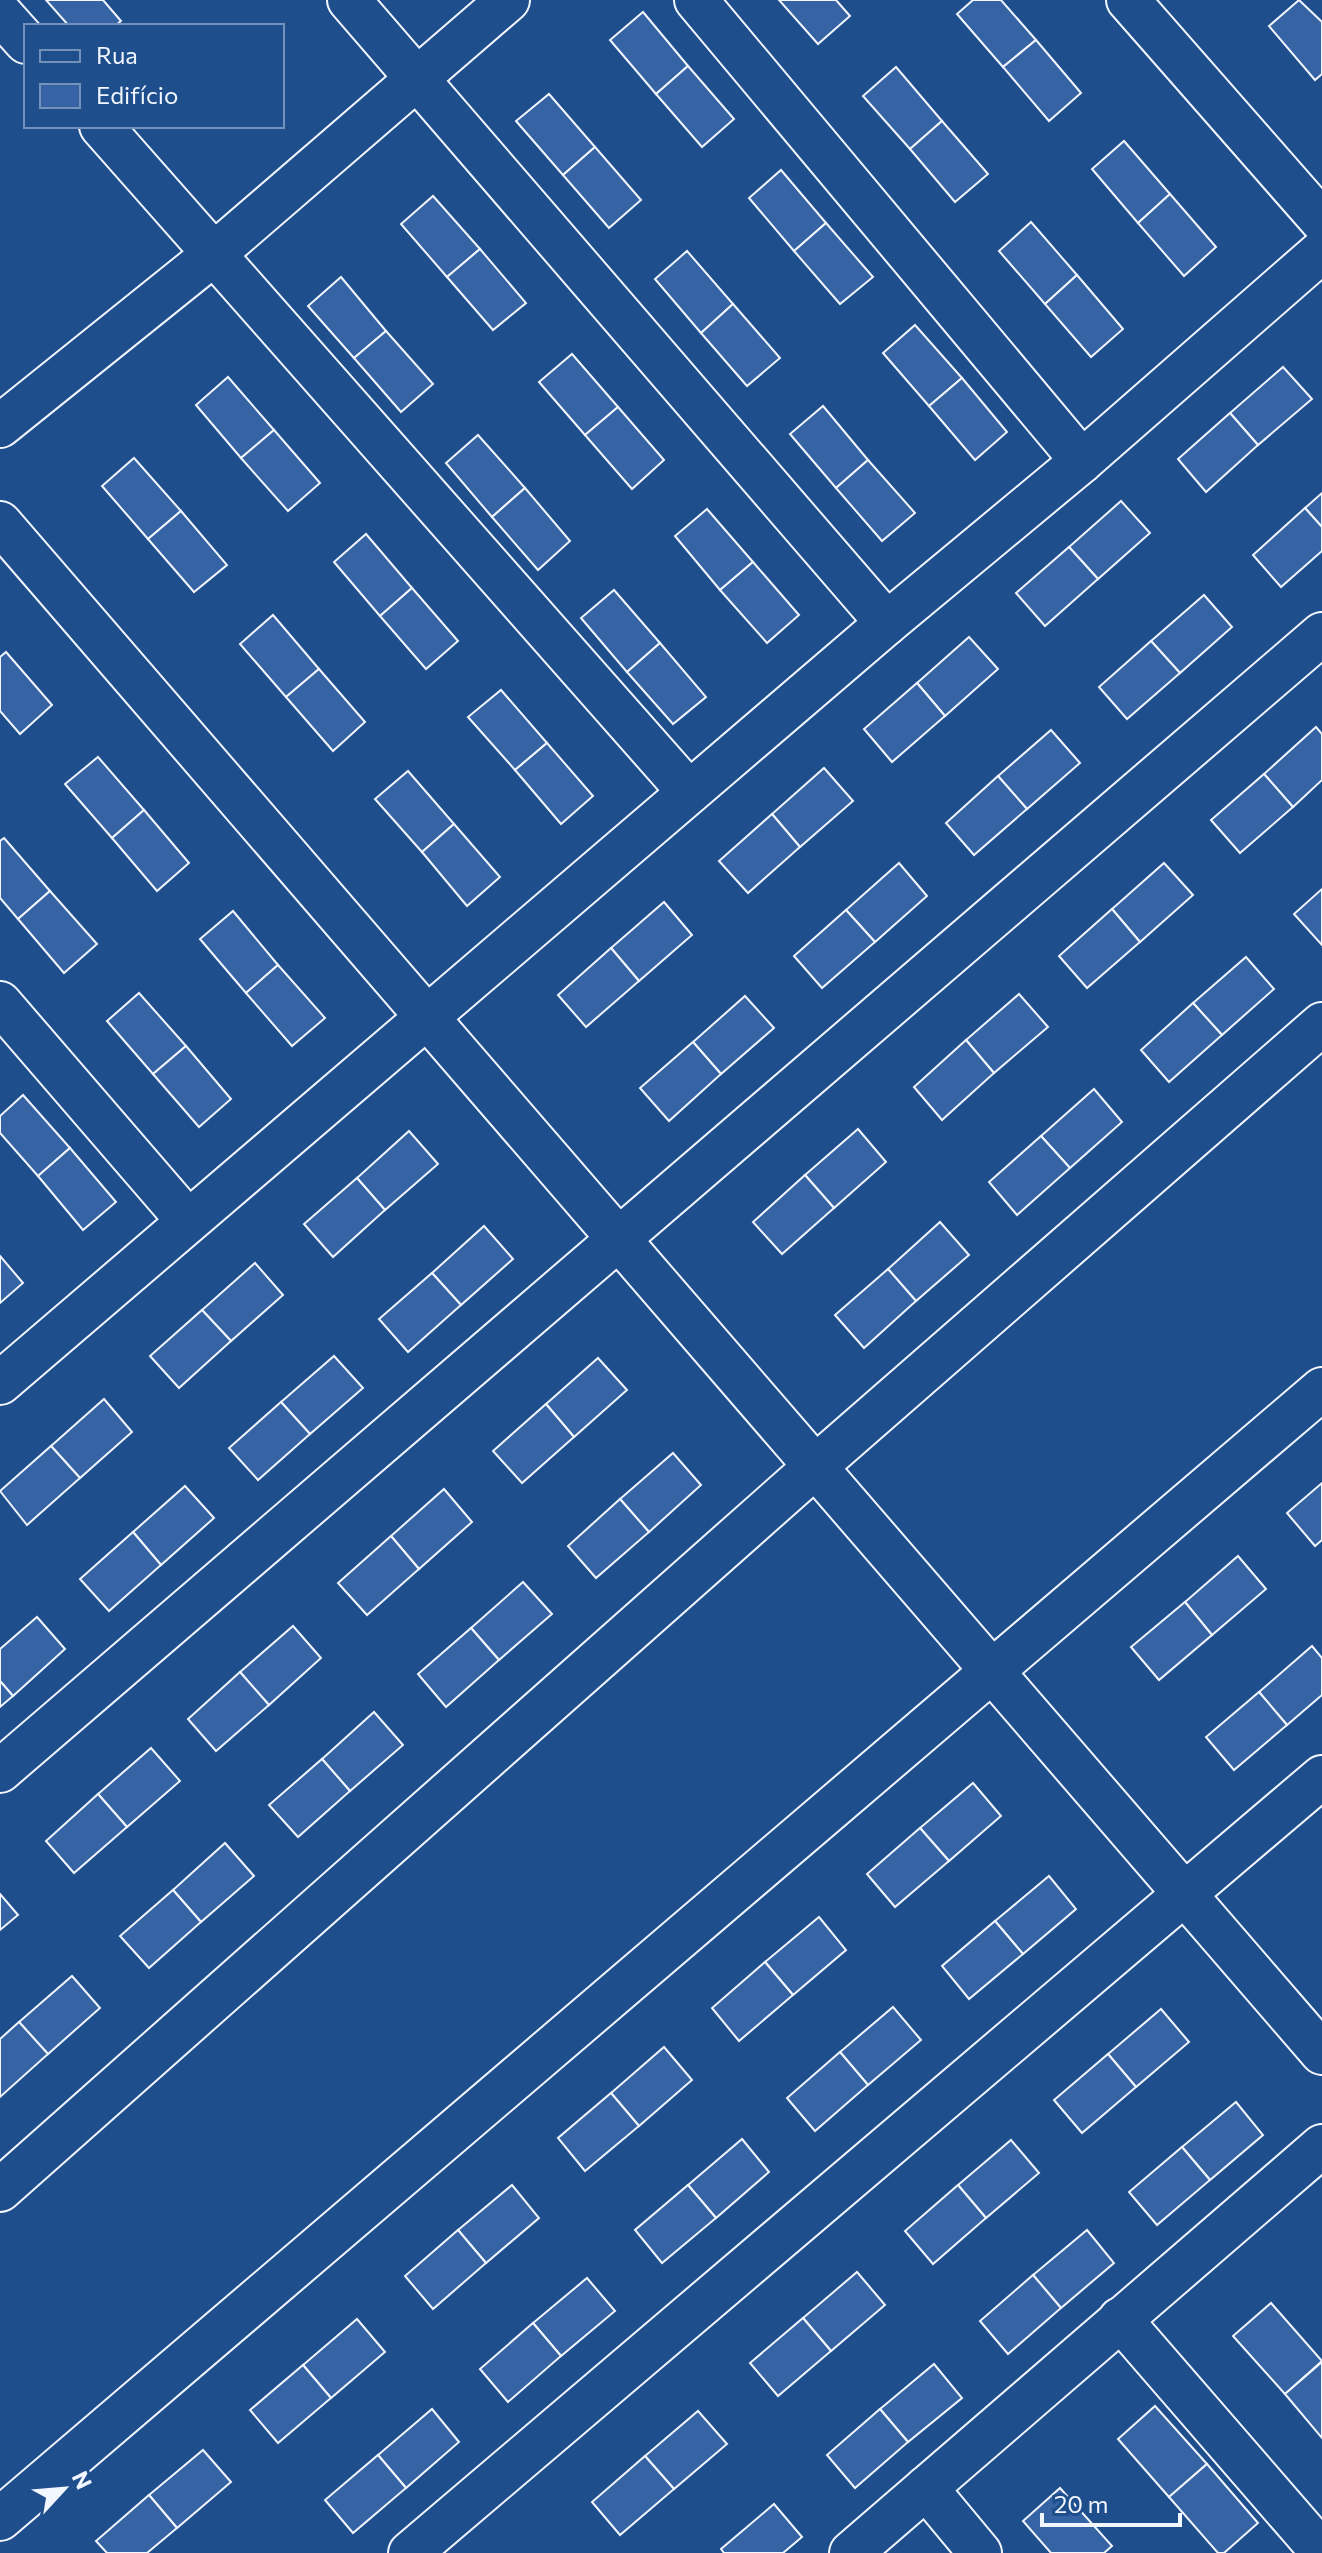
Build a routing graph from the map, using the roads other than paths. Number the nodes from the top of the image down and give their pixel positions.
1 (349, 0) edge
2 (508, 0) edge
3 (696, 0) edge
4 (1128, 0) edge
5 (0, 13) edge
6 (24, 40) edge
7 (416, 77) junction
8 (103, 128) edge
9 (1322, 221) edge
10 (1322, 251) edge
11 (214, 254) junction
12 (0, 426) edge
13 (1082, 461) junction
14 (0, 523) edge
15 (887, 623) junction
16 (1322, 634) edge
17 (689, 792) junction
18 (0, 1003) edge
19 (428, 1016) junction
20 (1322, 1024) edge
21 (188, 1221) junction
22 (621, 1240) junction
23 (0, 1383) edge
24 (1322, 1389) edge
25 (816, 1466) junction
26 (992, 1670) junction
27 (0, 1771) edge
28 (1322, 1777) edge
29 (1184, 1895) junction
30 (1322, 2053) edge
31 (1322, 2146) edge
32 (0, 2190) edge
33 (1120, 2319) junction
34 (926, 2488) junction
35 (0, 2519) edge
36 (1322, 2552) edge
37 (410, 2553) edge
38 (851, 2553) edge
39 (980, 2553) edge

1 - 7 street
2 - 7 street
3 - 13 street
4 - 9 street
5 - 6 street
7 - 11 street
7 - 15 street
8 - 11 street
10 - 13 street
11 - 12 street
11 - 17 street
13 - 15 street
14 - 19 street
15 - 17 street
16 - 22 street
17 - 19 street
18 - 21 street
19 - 21 street
19 - 22 street
20 - 25 street
21 - 23 street
22 - 25 street
22 - 27 street
24 - 26 street
25 - 26 street
25 - 32 street
26 - 29 street
26 - 35 street
28 - 29 street
29 - 30 street
29 - 37 street
31 - 33 street
33 - 34 street
33 - 36 street
34 - 38 street
34 - 39 street

